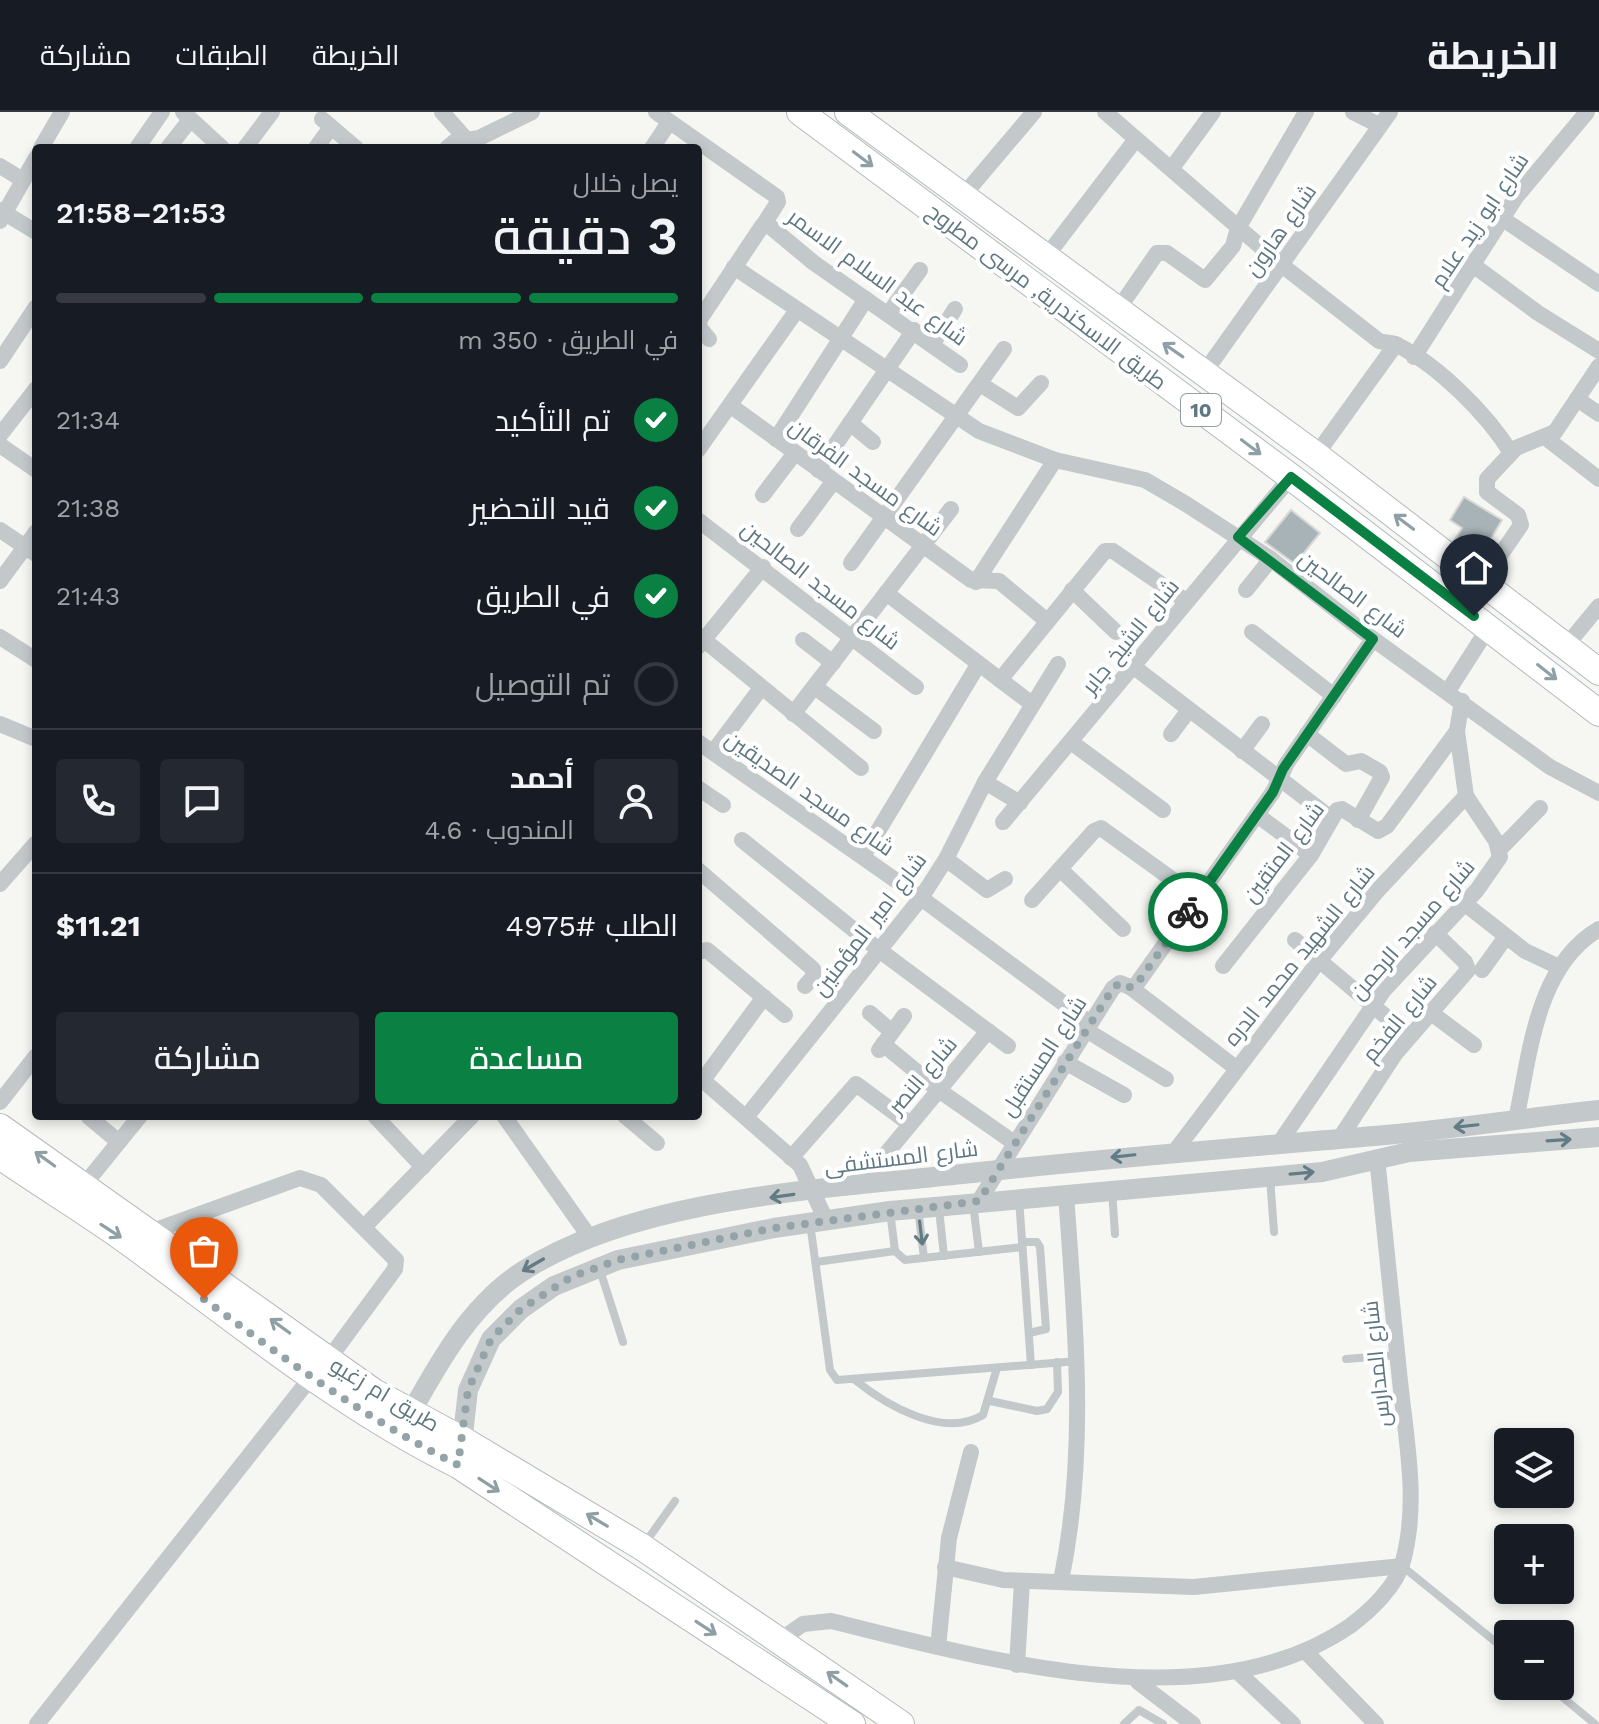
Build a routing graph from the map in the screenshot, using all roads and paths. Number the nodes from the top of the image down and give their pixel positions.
1 (62, 112) edge
2 (162, 112) edge
3 (272, 112) edge
4 (442, 112) edge
5 (532, 112) edge
6 (800, 112) edge
7 (848, 112) edge
8 (1034, 112) edge
9 (1105, 112) edge
10 (1213, 112) edge
11 (1306, 112) edge
12 (1353, 112) edge
13 (1587, 112) edge
14 (187, 116) edge
15 (662, 118) edge
16 (1385, 118) edge
17 (1136, 139) junction
18 (48, 144) edge
19 (140, 144) edge
20 (170, 144) edge
21 (218, 144) edge
22 (248, 144) edge
23 (318, 144) edge
24 (351, 144) edge
25 (470, 144) edge
26 (653, 144) edge
27 (700, 144) edge
28 (702, 145) edge
29 (32, 165) edge
30 (0, 166) edge
31 (1172, 168) junction
32 (23, 180) junction
33 (962, 197) junction
34 (2, 215) edge
35 (1503, 219) junction
36 (764, 224) junction
37 (1238, 228) junction
38 (32, 230) edge
39 (1045, 258) junction
40 (1473, 265) junction
41 (1283, 266) junction
42 (734, 267) junction
43 (920, 270) dead end
44 (1599, 284) edge
45 (866, 299) junction
46 (955, 309) dead end
47 (797, 310) junction
48 (1117, 311) junction
49 (32, 313) edge
50 (889, 313) junction
51 (702, 316) edge
52 (914, 330) junction
53 (702, 331) edge
54 (709, 339) dead end
55 (840, 340) junction
56 (1396, 344) junction
57 (932, 345) junction
58 (1004, 349) dead end
59 (1599, 351) edge
60 (1414, 357) junction
61 (0, 361) edge
62 (960, 365) dead end
63 (1599, 366) edge
64 (886, 371) junction
65 (1204, 373) junction
66 (1041, 383) dead end
67 (980, 384) junction
68 (32, 394) edge
69 (1577, 399) junction
70 (731, 406) junction
71 (1599, 414) edge
72 (956, 417) junction
73 (850, 423) junction
74 (0, 435) edge
75 (1546, 438) junction
76 (776, 439) junction
77 (873, 442) dead end
78 (0, 445) edge
79 (702, 445) edge
80 (795, 453) junction
81 (1511, 453) junction
82 (1316, 455) junction
83 (1055, 460) junction
84 (32, 467) edge
85 (818, 470) junction
86 (1291, 477) junction
87 (1599, 479) edge
88 (833, 482) junction
89 (763, 495) dead end
90 (951, 509) dead end
91 (884, 519) junction
92 (702, 523) edge
93 (798, 529) dead end
94 (0, 530) edge
95 (1238, 537) junction
96 (923, 546) junction
97 (30, 551) edge
98 (1271, 559) junction
99 (851, 563) dead end
100 (763, 567) junction
101 (0, 581) edge
102 (976, 582) junction
103 (1482, 582) junction
104 (1072, 590) junction
105 (1246, 590) dead end
106 (886, 593) junction
107 (1186, 601) junction
108 (1599, 606) edge
109 (1047, 621) junction
110 (1489, 627) junction
111 (1116, 632) dead end
112 (1252, 632) dead end
113 (0, 637) edge
114 (853, 637) junction
115 (702, 639) edge
116 (1373, 639) junction
117 (803, 640) dead end
118 (702, 643) edge
119 (1566, 646) junction
120 (32, 656) edge
121 (833, 663) junction
122 (1058, 664) dead end
123 (978, 665) junction
124 (1134, 667) junction
125 (1599, 672) edge
126 (1000, 680) junction
127 (815, 687) junction
128 (916, 687) dead end
129 (761, 688) junction
130 (1334, 696) junction
131 (1455, 696) junction
132 (1032, 704) junction
133 (1189, 710) junction
134 (1599, 713) edge
135 (793, 714) junction
136 (0, 724) edge
137 (1262, 724) dead end
138 (874, 731) dead end
139 (1457, 731) junction
140 (1171, 734) dead end
141 (1307, 734) junction
142 (32, 737) edge
143 (1071, 742) junction
144 (702, 745) edge
145 (1242, 751) junction
146 (713, 752) junction
147 (861, 768) dead end
148 (1280, 778) junction
149 (985, 782) junction
150 (702, 791) edge
151 (1599, 793) edge
152 (1466, 796) junction
153 (1020, 803) junction
154 (723, 805) dead end
155 (1540, 808) dead end
156 (1163, 810) dead end
157 (1257, 815) junction
158 (1331, 818) junction
159 (1358, 820) junction
160 (1003, 822) dead end
161 (742, 840) dead end
162 (32, 848) edge
163 (1500, 849) junction
164 (1311, 855) junction
165 (863, 856) junction
166 (946, 859) junction
167 (1060, 869) junction
168 (702, 873) edge
169 (1005, 879) dead end
170 (0, 884) edge
171 (921, 898) junction
172 (1198, 898) junction
173 (1032, 900) dead end
174 (1464, 903) junction
175 (1123, 929) dead end
176 (1599, 929) edge
177 (1435, 933) junction
178 (1505, 938) junction
179 (1295, 940) dead end
180 (879, 950) junction
181 (702, 951) edge
182 (1319, 961) junction
183 (1223, 966) dead end
184 (1559, 967) junction
185 (1482, 970) dead end
186 (805, 986) dead end
187 (1130, 987) junction
188 (764, 997) junction
189 (1372, 1005) junction
190 (1430, 1012) junction
191 (870, 1013) dead end
192 (785, 1015) dead end
193 (904, 1016) dead end
194 (1088, 1026) junction
195 (988, 1031) junction
196 (1409, 1036) junction
197 (884, 1042) junction
198 (1474, 1045) dead end
199 (1008, 1046) dead end
200 (32, 1061) edge
201 (1065, 1062) junction
202 (1236, 1068) junction
203 (702, 1075) edge
204 (1166, 1079) dead end
205 (702, 1080) edge
206 (940, 1091) junction
207 (1124, 1095) dead end
208 (0, 1102) edge
209 (1593, 1111) edge
210 (747, 1116) junction
211 (93, 1120) edge
212 (137, 1120) edge
213 (379, 1120) edge
214 (468, 1120) edge
215 (507, 1120) edge
216 (630, 1120) edge
217 (1516, 1120) junction
218 (910, 1124) junction
219 (0, 1127) edge
220 (1340, 1138) junction
221 (1594, 1138) edge
222 (119, 1142) junction
223 (1013, 1142) junction
224 (1280, 1142) junction
225 (657, 1143) dead end
226 (1240, 1146) junction
227 (1175, 1151) junction
228 (0, 1156) edge
229 (791, 1158) junction
230 (1377, 1158) junction
231 (423, 1167) junction
232 (998, 1170) junction
233 (1270, 1176) junction
234 (1242, 1178) junction
235 (860, 1185) junction
236 (1112, 1189) junction
237 (812, 1192) junction
238 (1066, 1194) junction
239 (76, 1196) junction
240 (1019, 1198) junction
241 (976, 1202) junction
242 (928, 1206) junction
243 (890, 1211) junction
244 (818, 1221) junction
245 (364, 1227) junction
246 (150, 1232) junction
247 (1274, 1232) dead end
248 (1115, 1234) dead end
249 (591, 1239) junction
250 (1022, 1245) junction
251 (895, 1251) junction
252 (979, 1252) junction
253 (944, 1256) junction
254 (924, 1258) junction
255 (816, 1262) junction
256 (599, 1266) junction
257 (237, 1309) junction
258 (1029, 1333) junction
259 (623, 1342) dead end
260 (1397, 1355) junction
261 (1346, 1359) dead end
262 (1078, 1361) junction
263 (1057, 1362) junction
264 (1031, 1365) junction
265 (321, 1366) junction
266 (997, 1368) junction
267 (436, 1373) junction
268 (855, 1380) junction
269 (468, 1390) junction
270 (990, 1401) junction
271 (404, 1424) junction
272 (461, 1452) junction
273 (971, 1452) dead end
274 (675, 1501) dead end
275 (642, 1547) junction
276 (1402, 1566) junction
277 (945, 1567) junction
278 (1061, 1581) junction
279 (1022, 1582) junction
280 (780, 1640) junction
281 (1494, 1641) edge
282 (938, 1647) junction
283 (1307, 1653) junction
284 (1017, 1665) junction
285 (1241, 1675) junction
286 (1138, 1682) junction
287 (1566, 1700) edge
288 (37, 1724) edge
289 (852, 1724) edge
290 (901, 1724) edge
291 (1126, 1724) edge
292 (1163, 1724) edge
293 (1193, 1724) edge
294 (1293, 1724) edge
295 (1376, 1724) edge
296 (1595, 1724) edge

1 - 18 street
2 - 19 street
3 - 22 street
4 - 25 street
5 - 25 street
6 -> 86 main road, طريق الاسكندرية, مرسى مطروح / 10
7 - 33 main road, طريق الاسكندرية, مرسى مطروح / 10
8 - 33 street
9 - 17 street
10 - 31 street
11 - 37 street
12 - 16 street
13 - 35 street, شارع ابو زيد علام
14 - 20 street
14 - 21 street
15 - 26 street
15 - 27 street
16 - 41 street, شارع هارون
17 - 31 street
17 - 39 street
23 - 24 street
28 - 36 street
29 - 32 street
30 - 32 street
31 - 37 street
32 - 34 street
33 - 39 main road, طريق الاسكندرية, مرسى مطروح / 10
34 - 38 street
35 - 40 street, شارع ابو زيد علام
35 - 44 street
36 - 42 street, شارع عبد السلام الاسمر
36 - 45 street, شارع عبد السلام الاسمر
37 - 41 street
37 - 48 street
39 - 48 main road, طريق الاسكندرية, مرسى مطروح / 10
40 - 59 street
40 - 60 street, شارع ابو زيد علام
41 - 56 street
41 - 65 street, شارع هارون
42 - 47 street, شارع الصالحين
42 - 51 street, شارع عبد السلام الاسمر
43 - 50 street
45 - 50 street, شارع عبد السلام الاسمر
45 - 55 street
46 - 57 street
47 - 55 street, شارع الصالحين
47 - 70 street
65 -> 48 main road, طريق الاسكندرية, مرسى مطروح / 10
49 - 61 street
50 - 52 street, شارع عبد السلام الاسمر
52 - 57 street, شارع عبد السلام الاسمر
52 - 64 street
53 - 54 street, شارع عبد السلام الاسمر
55 - 64 street, شارع الصالحين
55 - 76 street
56 - 60 street
56 - 82 street
57 - 62 street, شارع عبد السلام الاسمر
58 - 67 street
60 - 81 street
63 - 69 street
64 - 72 street, شارع الصالحين
64 - 73 street
65 - 82 main road, طريق الاسكندرية, مرسى مطروح / 10
66 - 67 street
67 - 72 street
68 - 74 street
69 - 71 street
69 - 75 street
70 - 76 street, شارع مسجد الفرقان
70 - 79 street
72 - 83 street, شارع الصالحين
72 - 91 street
73 - 77 street
73 - 85 street
75 - 81 street
75 - 87 street
76 - 80 street, شارع مسجد الفرقان
78 - 84 street
80 - 85 street, شارع مسجد الفرقان
80 - 89 street
81 - 103 street
103 -> 82 main road, طريق الاسكندرية, مرسى مطروح / 10
83 - 95 street, شارع الصالحين
83 - 102 street
85 - 88 street, شارع مسجد الفرقان
86 - 95 street, شارع الشيخ جابر
86 - 110 main road, طريق الاسكندرية, مرسى مطروح / 10
88 - 91 street, شارع مسجد الفرقان
88 - 93 street
90 - 96 street
91 - 96 street, شارع مسجد الفرقان
91 - 99 street
92 - 100 street, شارع مسجد الصالحين
94 - 97 street
95 - 98 street, شارع الصالحين
95 - 107 street, شارع الشيخ جابر
96 - 102 street, شارع مسجد الفرقان
96 - 106 street
97 - 101 street
98 - 105 street
98 - 116 street, شارع الصالحين
100 - 114 street, شارع مسجد الصالحين
100 - 115 street
102 - 109 street, شارع مسجد الفرقان
103 - 119 main road, طريق الاسكندرية, مرسى مطروح / 10
104 - 107 street
104 - 109 street
104 - 111 street
106 - 114 street
106 - 123 street
107 - 124 street, شارع الشيخ جابر
108 - 119 street
109 - 126 street
110 - 131 street
110 -> 134 main road, طريق الاسكندرية, مرسى مطروح / 10
112 - 130 street
113 - 120 street
114 - 121 street
114 - 128 street, شارع مسجد الصالحين
116 - 130 street, شارع المستقبل
116 - 131 street, شارع الصالحين
117 - 121 street
118 - 129 street
119 - 125 main road, طريق الاسكندرية, مرسى مطروح / 10
121 - 127 street
122 - 132 street, شارع امير المؤمنين
123 - 126 street
123 - 165 street
124 - 133 street
124 - 143 street, شارع الشيخ جابر
126 - 132 street
127 - 135 street
127 - 138 street
129 - 135 street
129 - 146 street
130 - 141 street, شارع المستقبل
131 - 139 street, شارع المتقين
131 - 151 street, شارع الصالحين
132 - 149 street, شارع امير المؤمنين
133 - 140 street
133 - 145 street
135 - 147 street
136 - 142 street
137 - 145 street
139 - 152 street, شارع مسجد الرحمن
139 - 159 street, شارع المتقين
141 - 148 street, شارع المستقبل
141 - 159 street
143 - 153 street, شارع الشيخ جابر
143 - 156 street
144 - 146 street, شارع مسجد الصديقين
145 - 148 street
146 - 165 street, شارع مسجد الصديقين
148 - 157 street, شارع المستقبل
148 - 158 street
149 - 153 street
149 - 166 street, شارع امير المؤمنين
150 - 154 street
152 - 163 street, شارع مسجد الرحمن
152 - 182 street, شارع الشهيد محمد الدره
153 - 160 street, شارع الشيخ جابر
155 - 163 street
157 - 164 street
157 - 172 street, شارع المستقبل
158 - 159 street, شارع المتقين
158 - 164 street, شارع المتقين
161 - 180 street
162 - 170 street
163 - 174 street, شارع مسجد الرحمن
164 - 183 street, شارع المتقين
165 - 171 street, شارع مسجد الصديقين
166 - 169 street
166 - 171 street, شارع امير المؤمنين
167 - 172 street
167 - 173 street
167 - 175 street
168 - 186 street
171 - 180 street, شارع امير المؤمنين
171 - 194 street, شارع مسجد الصديقين
172 - 187 street, شارع المستقبل
174 - 177 street, شارع مسجد الرحمن
174 - 178 street
176 - 184 street
177 - 189 street, شارع مسجد الرحمن
177 - 190 street, شارع الفخم
178 - 184 street
178 - 185 street
179 - 182 street
180 - 195 street
180 - 210 street, شارع امير المؤمنين
181 - 188 street
182 - 189 street
182 - 202 street, شارع الشهيد محمد الدره
184 - 217 street
187 - 194 street, شارع المستقبل
187 - 202 street
188 - 192 street
188 - 203 street
189 - 196 street
189 - 224 street, شارع مسجد الرحمن
190 - 196 street, شارع الفخم
190 - 198 street
191 - 197 street
193 - 197 street
194 - 201 street, شارع المستقبل
194 - 204 street, شارع مسجد الصديقين
195 - 199 street
195 - 206 street, شارع النصر
196 - 220 street, شارع الفخم
197 - 206 street
200 - 208 street
201 - 207 street
201 - 223 street, شارع المستقبل
202 - 227 street, شارع الشهيد محمد الدره
205 - 210 street
206 - 218 street, شارع النصر
206 - 223 street
209 - 217 street, شارع المستشفى
209 - 221 street
210 - 229 street
211 - 222 street
212 - 222 street
213 - 231 street
214 - 231 street
215 - 249 street
216 - 225 street
217 -> 220 street, شارع المستشفى
218 - 229 street
218 - 235 street, شارع النصر
239 -> 219 main road, طريق ام زغيو
220 - 224 street, شارع المستشفى
230 -> 221 street
222 - 239 street
223 - 232 street, شارع المستقبل
224 - 226 street, شارع المستشفى
226 - 227 street, شارع المستشفى
226 - 234 street
227 -> 232 street, شارع المستشفى
228 - 239 main road, طريق ام زغيو
229 - 237 street
233 -> 230 street
230 - 260 street, شارع المدارس
231 - 245 street
232 - 235 street, شارع المستشفى
232 - 241 street, شارع المستقبل
233 - 234 street
233 - 247 lane
234 - 236 street
235 - 237 street, شارع المستشفى
236 - 238 street
236 - 248 lane
237 - 244 street
237 -> 249 street, شارع المستشفى
238 - 240 street
238 - 262 street
239 - 246 main road, طريق ام زغيو
239 -> 257 main road, طريق ام زغيو
240 - 241 street
240 - 250 lane
241 - 242 street
241 - 252 lane
242 - 243 street
242 - 253 lane
242 -> 254 lane
243 - 244 street
243 - 251 lane
244 - 255 lane
244 - 256 street
245 - 246 street
245 - 265 street
246 - 257 main road, طريق ام زغيو
249 -> 267 street, شارع المستشفى
250 - 252 lane
250 - 258 lane
250 - 258 lane
251 - 254 lane
251 - 255 lane
252 - 253 lane
253 - 254 lane
255 - 268 lane
256 - 259 lane
256 - 269 street
257 - 265 main road, طريق ام زغيو
258 - 264 lane
260 - 261 lane
260 - 276 street, شارع المدارس
262 - 263 lane
262 - 278 street
263 - 264 lane
263 - 270 lane
264 - 266 lane
265 - 271 main road, طريق ام زغيو
265 - 288 street
266 - 268 lane
266 - 270 lane
267 - 269 street
267 - 271 street, شارع المستشفى
268 - 270 lane
269 - 272 street
271 - 272 main road, طريق ام زغيو
275 -> 272 main road, طريق ام زغيو
272 -> 289 main road, طريق ام زغيو
273 - 277 street
274 - 275 lane
275 - 280 main road, طريق ام زغيو
276 - 278 street
276 - 281 lane
276 - 283 street
277 - 279 street
277 - 282 street
278 - 279 street
279 - 284 street
280 - 282 street
290 -> 280 main road, طريق ام زغيو
282 - 284 street
283 - 285 street
283 - 295 street
284 - 286 street
285 - 286 street
285 - 294 street
286 - 293 street
287 - 296 lane
291 - 292 lane

